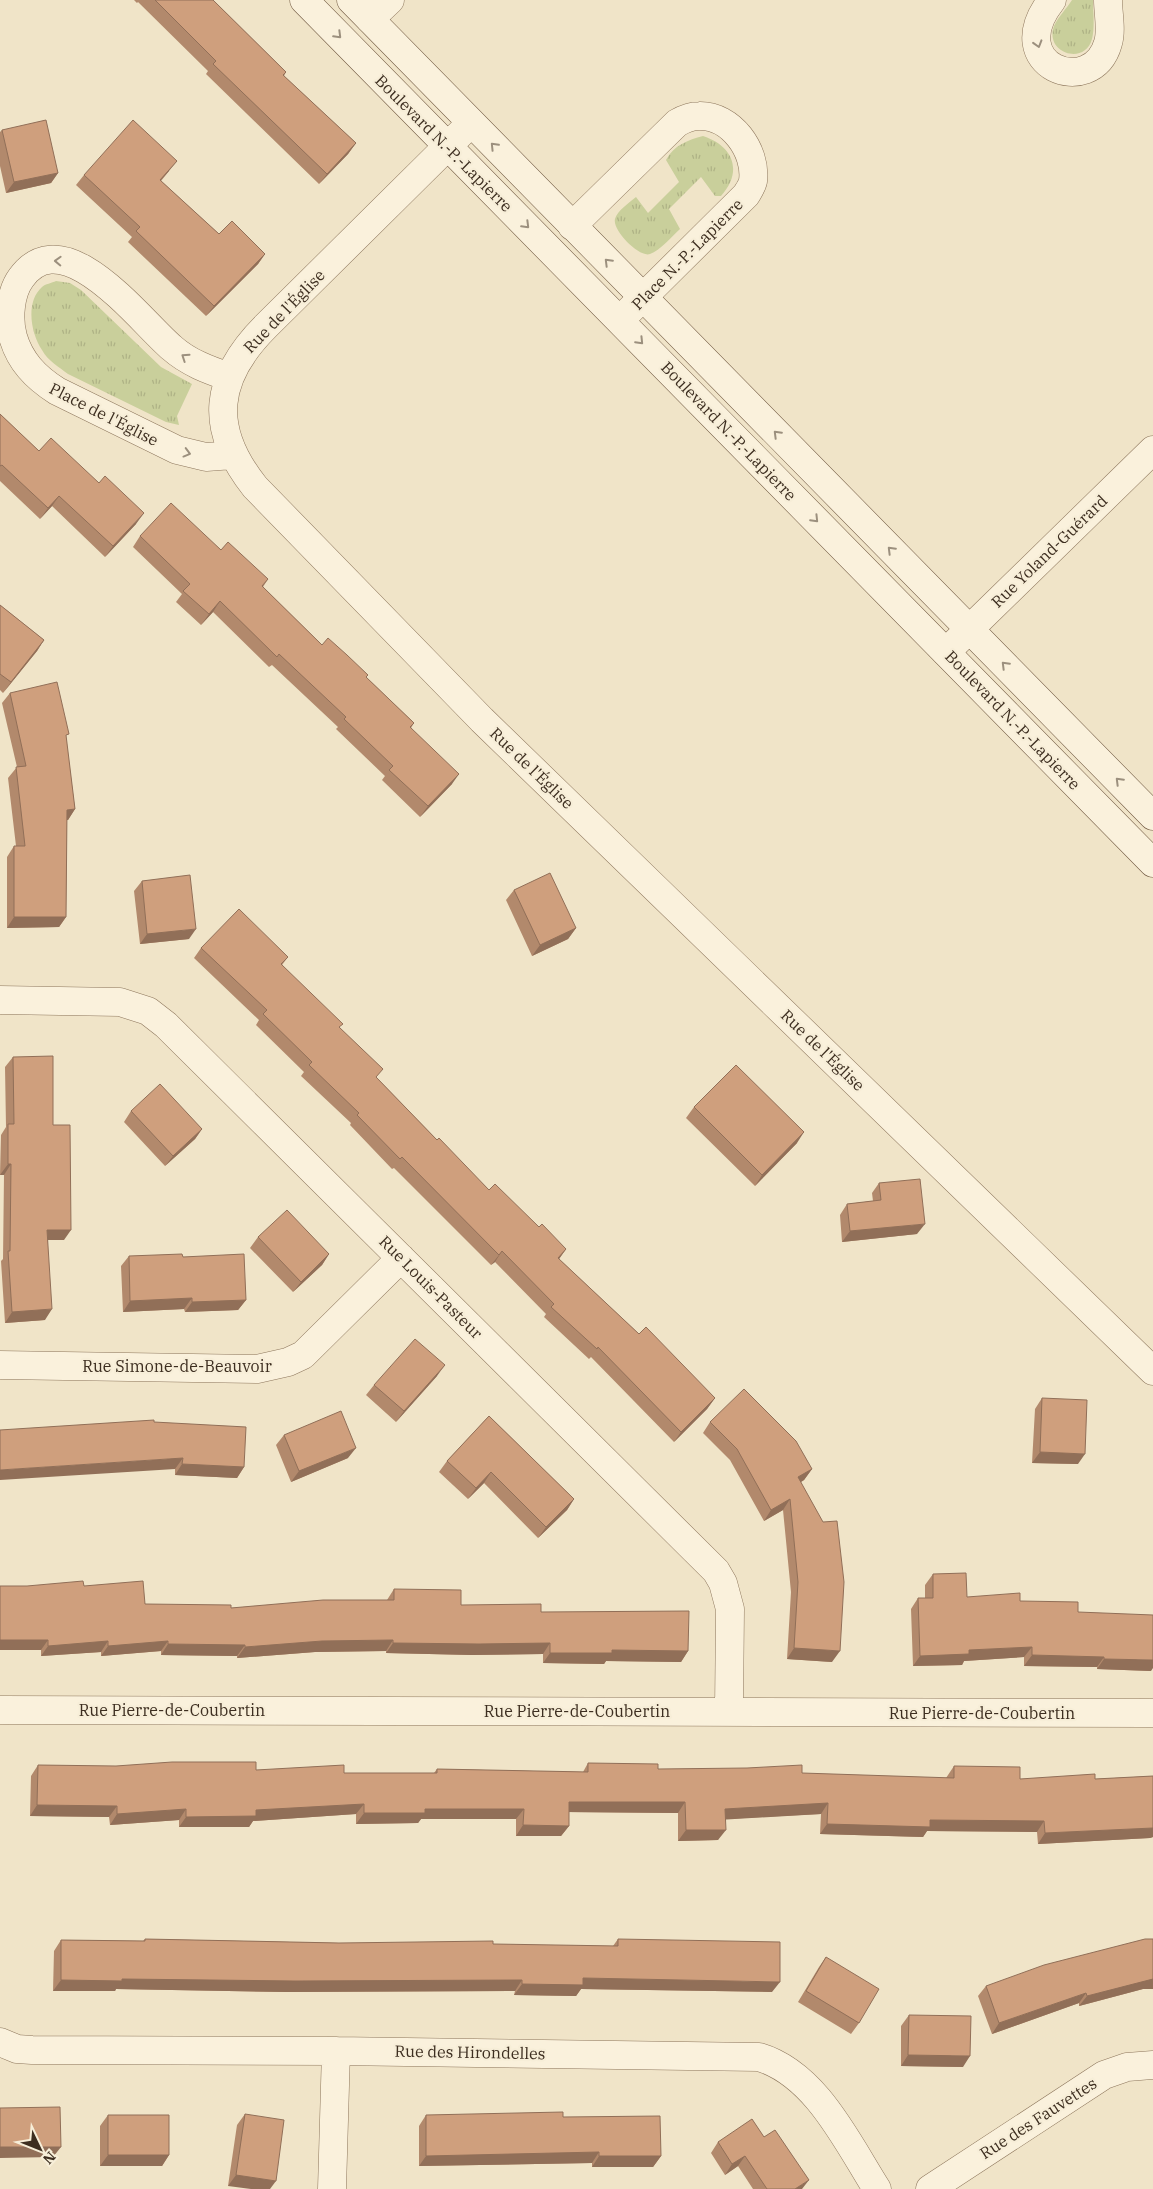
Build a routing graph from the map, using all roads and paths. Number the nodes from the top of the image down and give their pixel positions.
1 (304, 0) edge
2 (351, 0) edge
3 (390, 0) edge
4 (1052, 0) edge
5 (1108, 0) edge
6 (370, 19) junction
7 (471, 123) junction
8 (448, 146) junction
9 (572, 226) junction
10 (642, 297) junction
11 (620, 320) junction
12 (229, 377) junction
13 (1153, 450) edge
14 (233, 455) junction
15 (969, 629) junction
16 (946, 652) junction
17 (1153, 816) edge
18 (1153, 863) edge
19 (0, 1000) edge
20 (401, 1258) junction
21 (0, 1365) edge
22 (1153, 1371) edge
23 (0, 1710) edge
24 (729, 1711) junction
25 (1153, 1714) edge
26 (0, 2042) edge
27 (336, 2051) junction
28 (1153, 2065) edge
29 (332, 2189) edge
30 (877, 2189) edge
31 (930, 2189) edge

1 -> 8 street, Boulevard N.-P.-Lapierre
2 - 6 street, Boulevard N.-P.-Lapierre
3 - 6 street
4 -> 5 street
6 - 7 street, Boulevard N.-P.-Lapierre
7 - 8 street, Rue de l'Église
9 -> 7 street, Boulevard N.-P.-Lapierre
8 -> 11 street, Boulevard N.-P.-Lapierre
8 - 12 street, Rue de l'Église
10 -> 9 street, Boulevard N.-P.-Lapierre
9 - 10 street, Place N.-P.-Lapierre
10 - 11 street, Place N.-P.-Lapierre
15 -> 10 street, Boulevard N.-P.-Lapierre
11 -> 16 street, Boulevard N.-P.-Lapierre
12 - 14 street, Rue de l'Église
12 -> 14 street, Place de l'Église
13 - 15 street, Rue Yoland-Guérard
14 - 22 street, Rue de l'Église
15 - 16 street, Rue Yoland-Guérard
17 -> 15 street, Boulevard N.-P.-Lapierre
16 - 18 street, Boulevard N.-P.-Lapierre
19 - 20 street, Rue Louis-Pasteur
20 - 21 street, Rue Simone-de-Beauvoir
20 - 24 street, Rue Louis-Pasteur
23 - 24 street, Rue Pierre-de-Coubertin
24 - 25 street, Rue Pierre-de-Coubertin
26 - 27 street, Rue des Hirondelles
27 - 29 street
27 - 30 street, Rue des Hirondelles
28 - 31 street, Rue des Fauvettes

